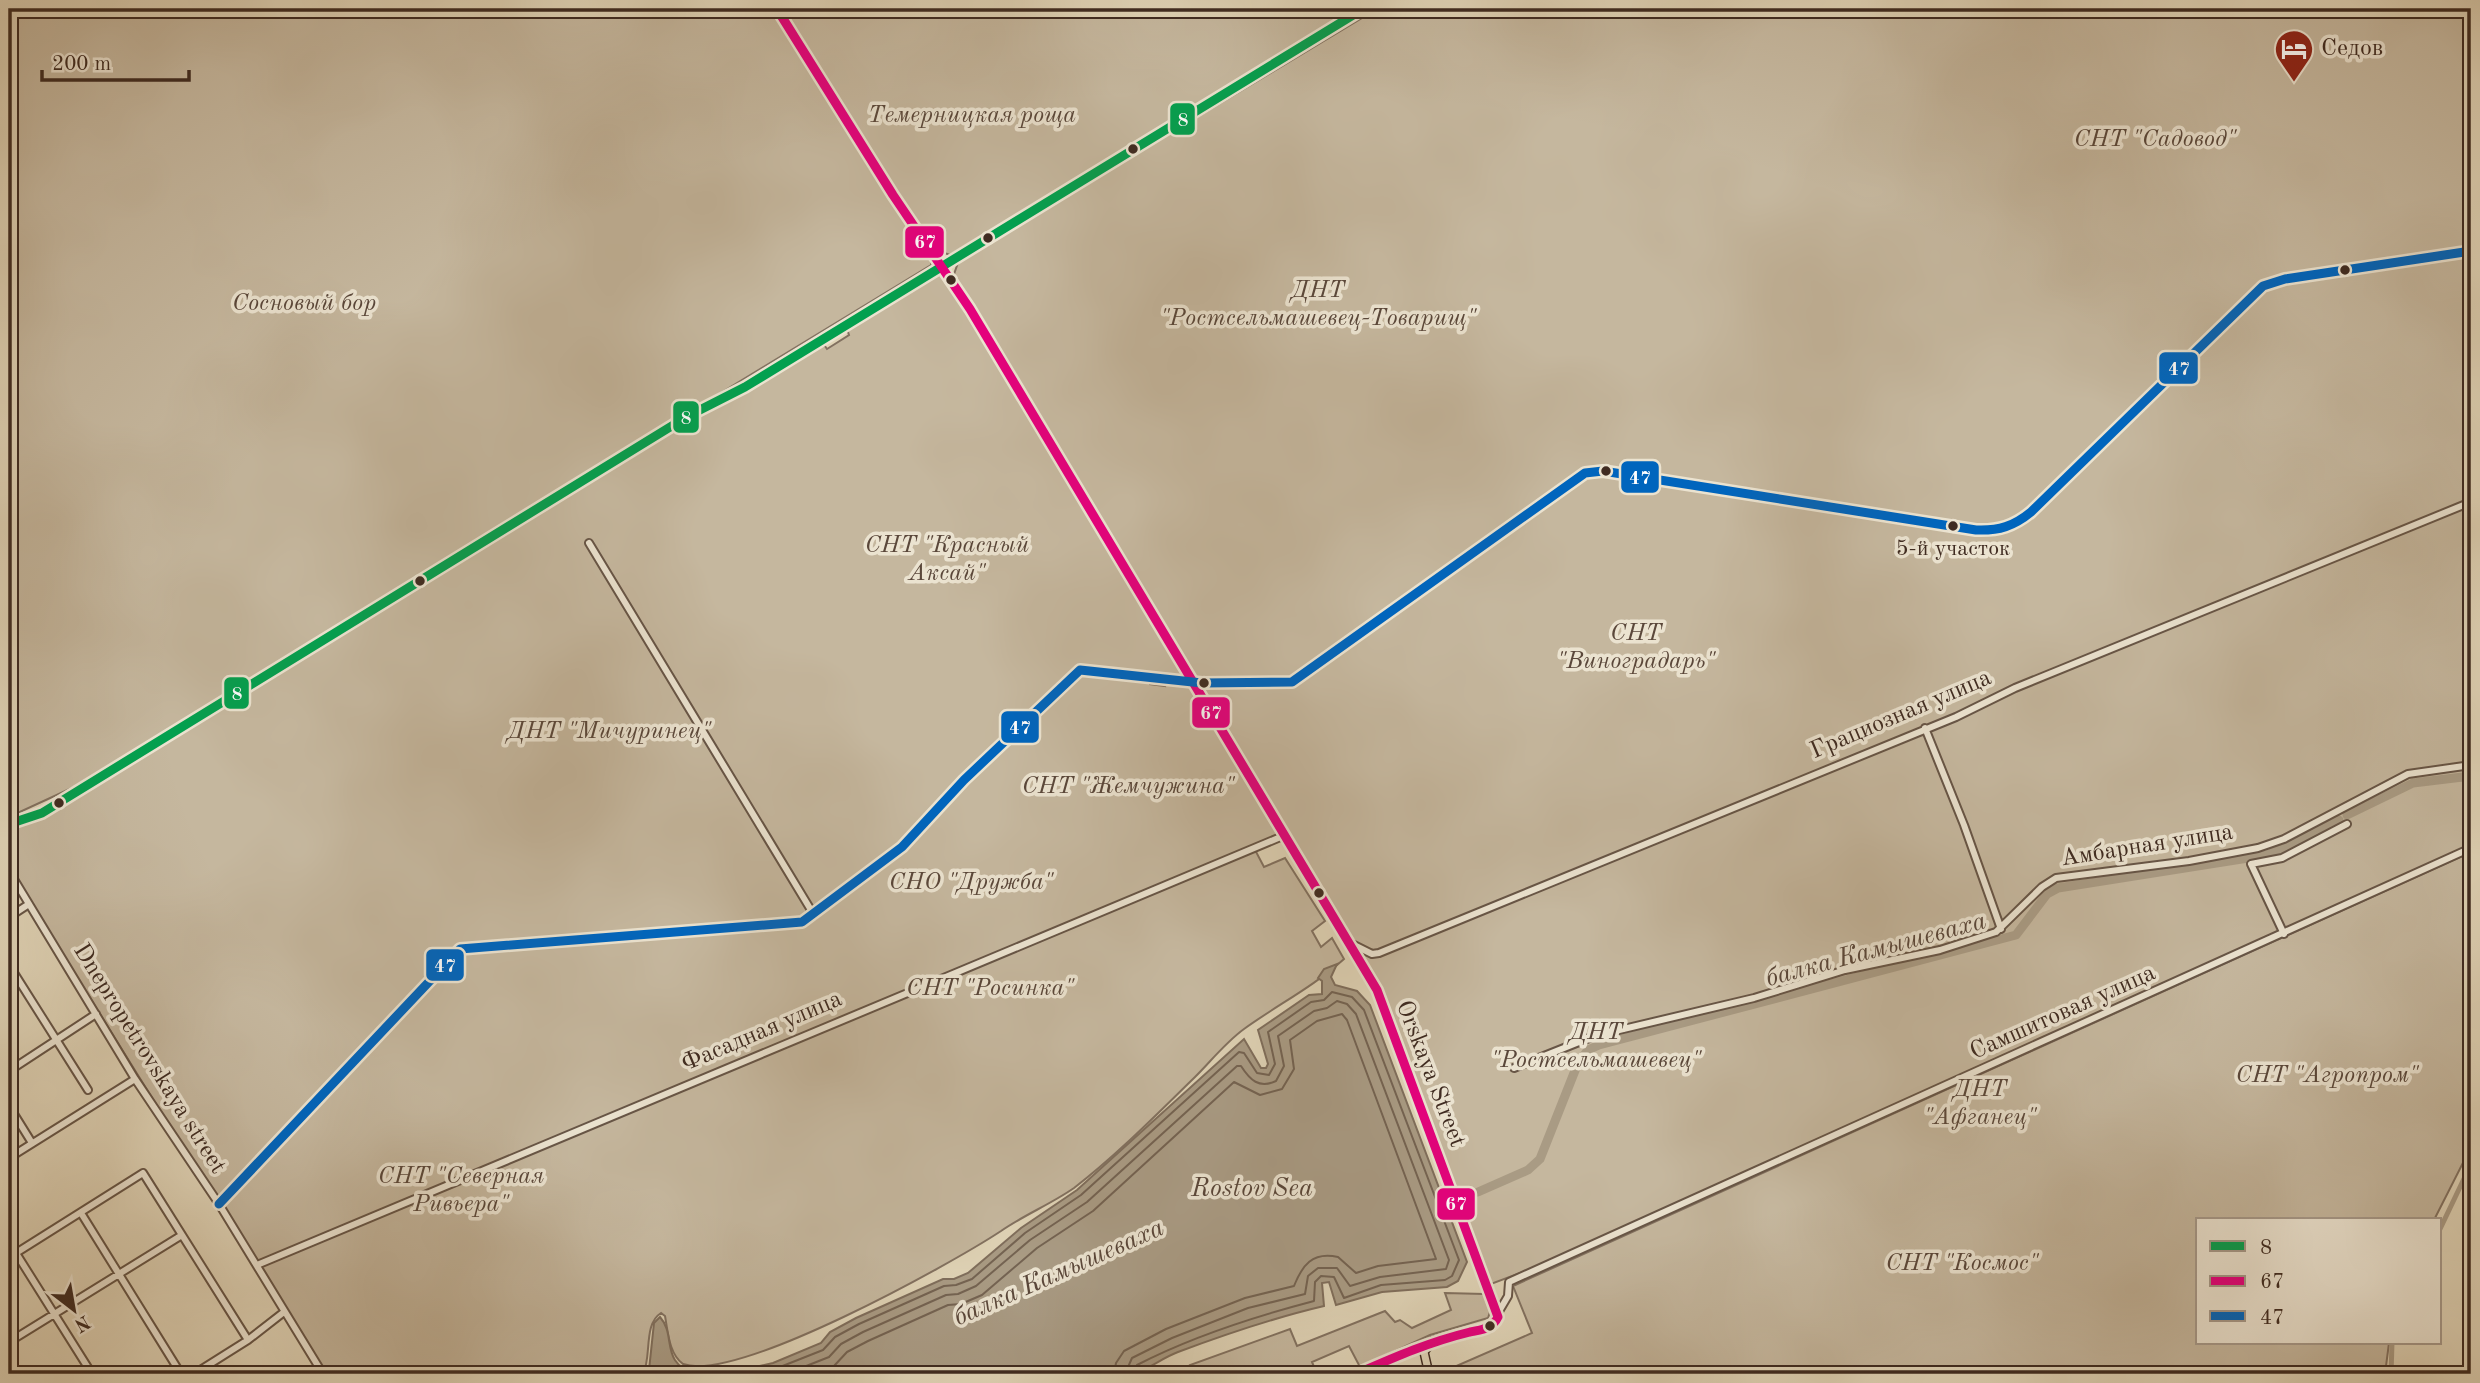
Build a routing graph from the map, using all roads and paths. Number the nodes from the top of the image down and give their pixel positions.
1 (777, 9) edge
2 (1363, 9) edge
3 (2464, 9) edge
4 (2471, 21) edge
5 (2471, 251) edge
6 (942, 266) junction
7 (2471, 502) edge
8 (589, 543) dead end
9 (1194, 683) junction
10 (1925, 728) junction
11 (2471, 765) edge
12 (9, 824) edge
13 (2347, 824) dead end
14 (1283, 836) junction
15 (2471, 848) edge
16 (9, 871) edge
17 (29, 904) junction
18 (814, 915) junction
19 (9, 917) edge
20 (2001, 929) junction
21 (2284, 934) junction
22 (1348, 942) junction
23 (9, 965) edge
24 (96, 1014) junction
25 (56, 1041) junction
26 (1514, 1068) dead end
27 (9, 1071) edge
28 (135, 1079) junction
29 (88, 1090) dead end
30 (9, 1106) edge
31 (32, 1143) junction
32 (9, 1158) edge
33 (219, 1205) junction
34 (81, 1213) junction
35 (182, 1235) junction
36 (9, 1243) edge
37 (16, 1254) junction
38 (257, 1265) junction
39 (118, 1274) junction
40 (284, 1312) junction
41 (1498, 1313) junction
42 (54, 1314) junction
43 (248, 1340) junction
44 (1432, 1341) junction
45 (9, 1342) edge
46 (92, 1374) edge
47 (181, 1374) edge
48 (194, 1374) edge
49 (323, 1374) edge
50 (1356, 1374) edge
51 (1429, 1374) edge

1 - 6 main road, Orskaya Street
2 - 6 street
3 - 4 street
5 - 9 street
6 - 9 main road, Orskaya Street
6 - 12 street
7 - 10 street, Грациозная улица
8 - 18 street
9 - 14 main road, Orskaya Street
9 - 18 street
10 - 20 street
10 - 22 street, Грациозная улица
11 - 20 street, Амбарная улица
13 - 21 street
14 - 22 main road, Orskaya Street
14 - 38 street, Фасадная улица
15 - 21 street, Самшитовая улица
16 - 17 street, Dnepropetrovskaya street
17 - 19 street
17 - 24 street, Dnepropetrovskaya street
18 - 33 street
20 - 26 street, Амбарная улица
21 - 41 street, Самшитовая улица
22 - 41 main road, Orskaya Street
23 - 25 street
24 - 25 street
24 - 28 street, Dnepropetrovskaya street
25 - 27 street
25 - 29 street
28 - 31 street
28 - 33 street, Dnepropetrovskaya street
30 - 31 street
31 - 32 street
33 - 38 street, Dnepropetrovskaya street
34 - 35 street
34 - 37 street
34 - 39 street
35 - 39 street
35 - 43 street
36 - 37 street
37 - 42 street
38 - 40 street, Dnepropetrovskaya street
39 - 42 street
39 - 47 street
40 - 43 street
40 - 49 street, Dnepropetrovskaya street
41 - 44 main road
42 - 45 street
42 - 46 street
43 - 48 street
44 - 50 street
44 - 51 main road

